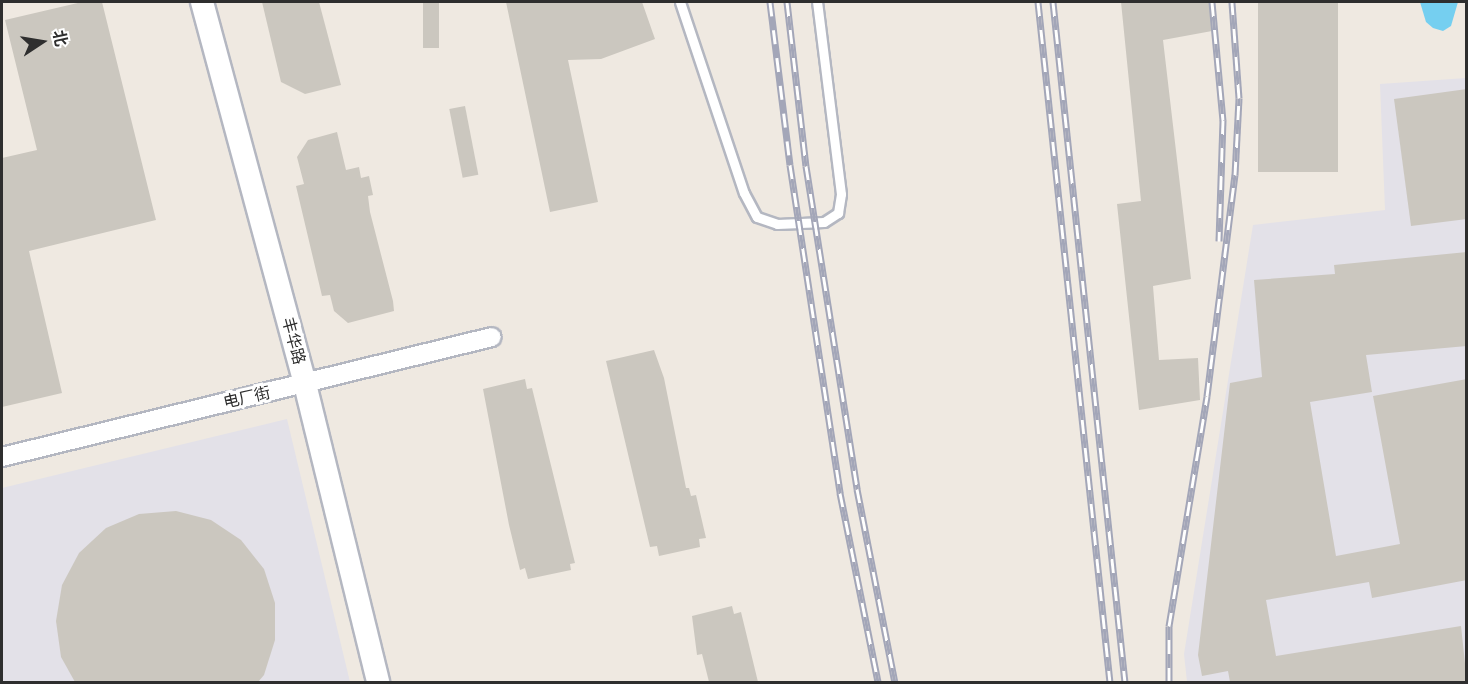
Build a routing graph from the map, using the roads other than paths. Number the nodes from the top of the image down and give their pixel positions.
1 (202, 2) edge
2 (680, 2) edge
3 (817, 2) edge
4 (492, 337) dead end
5 (305, 384) junction
6 (2, 457) edge
7 (378, 682) edge

1 - 5 street, 丰华路
2 - 3 lane
4 - 5 street, 电厂街
5 - 6 street, 电厂街
5 - 7 street, 丰华路

